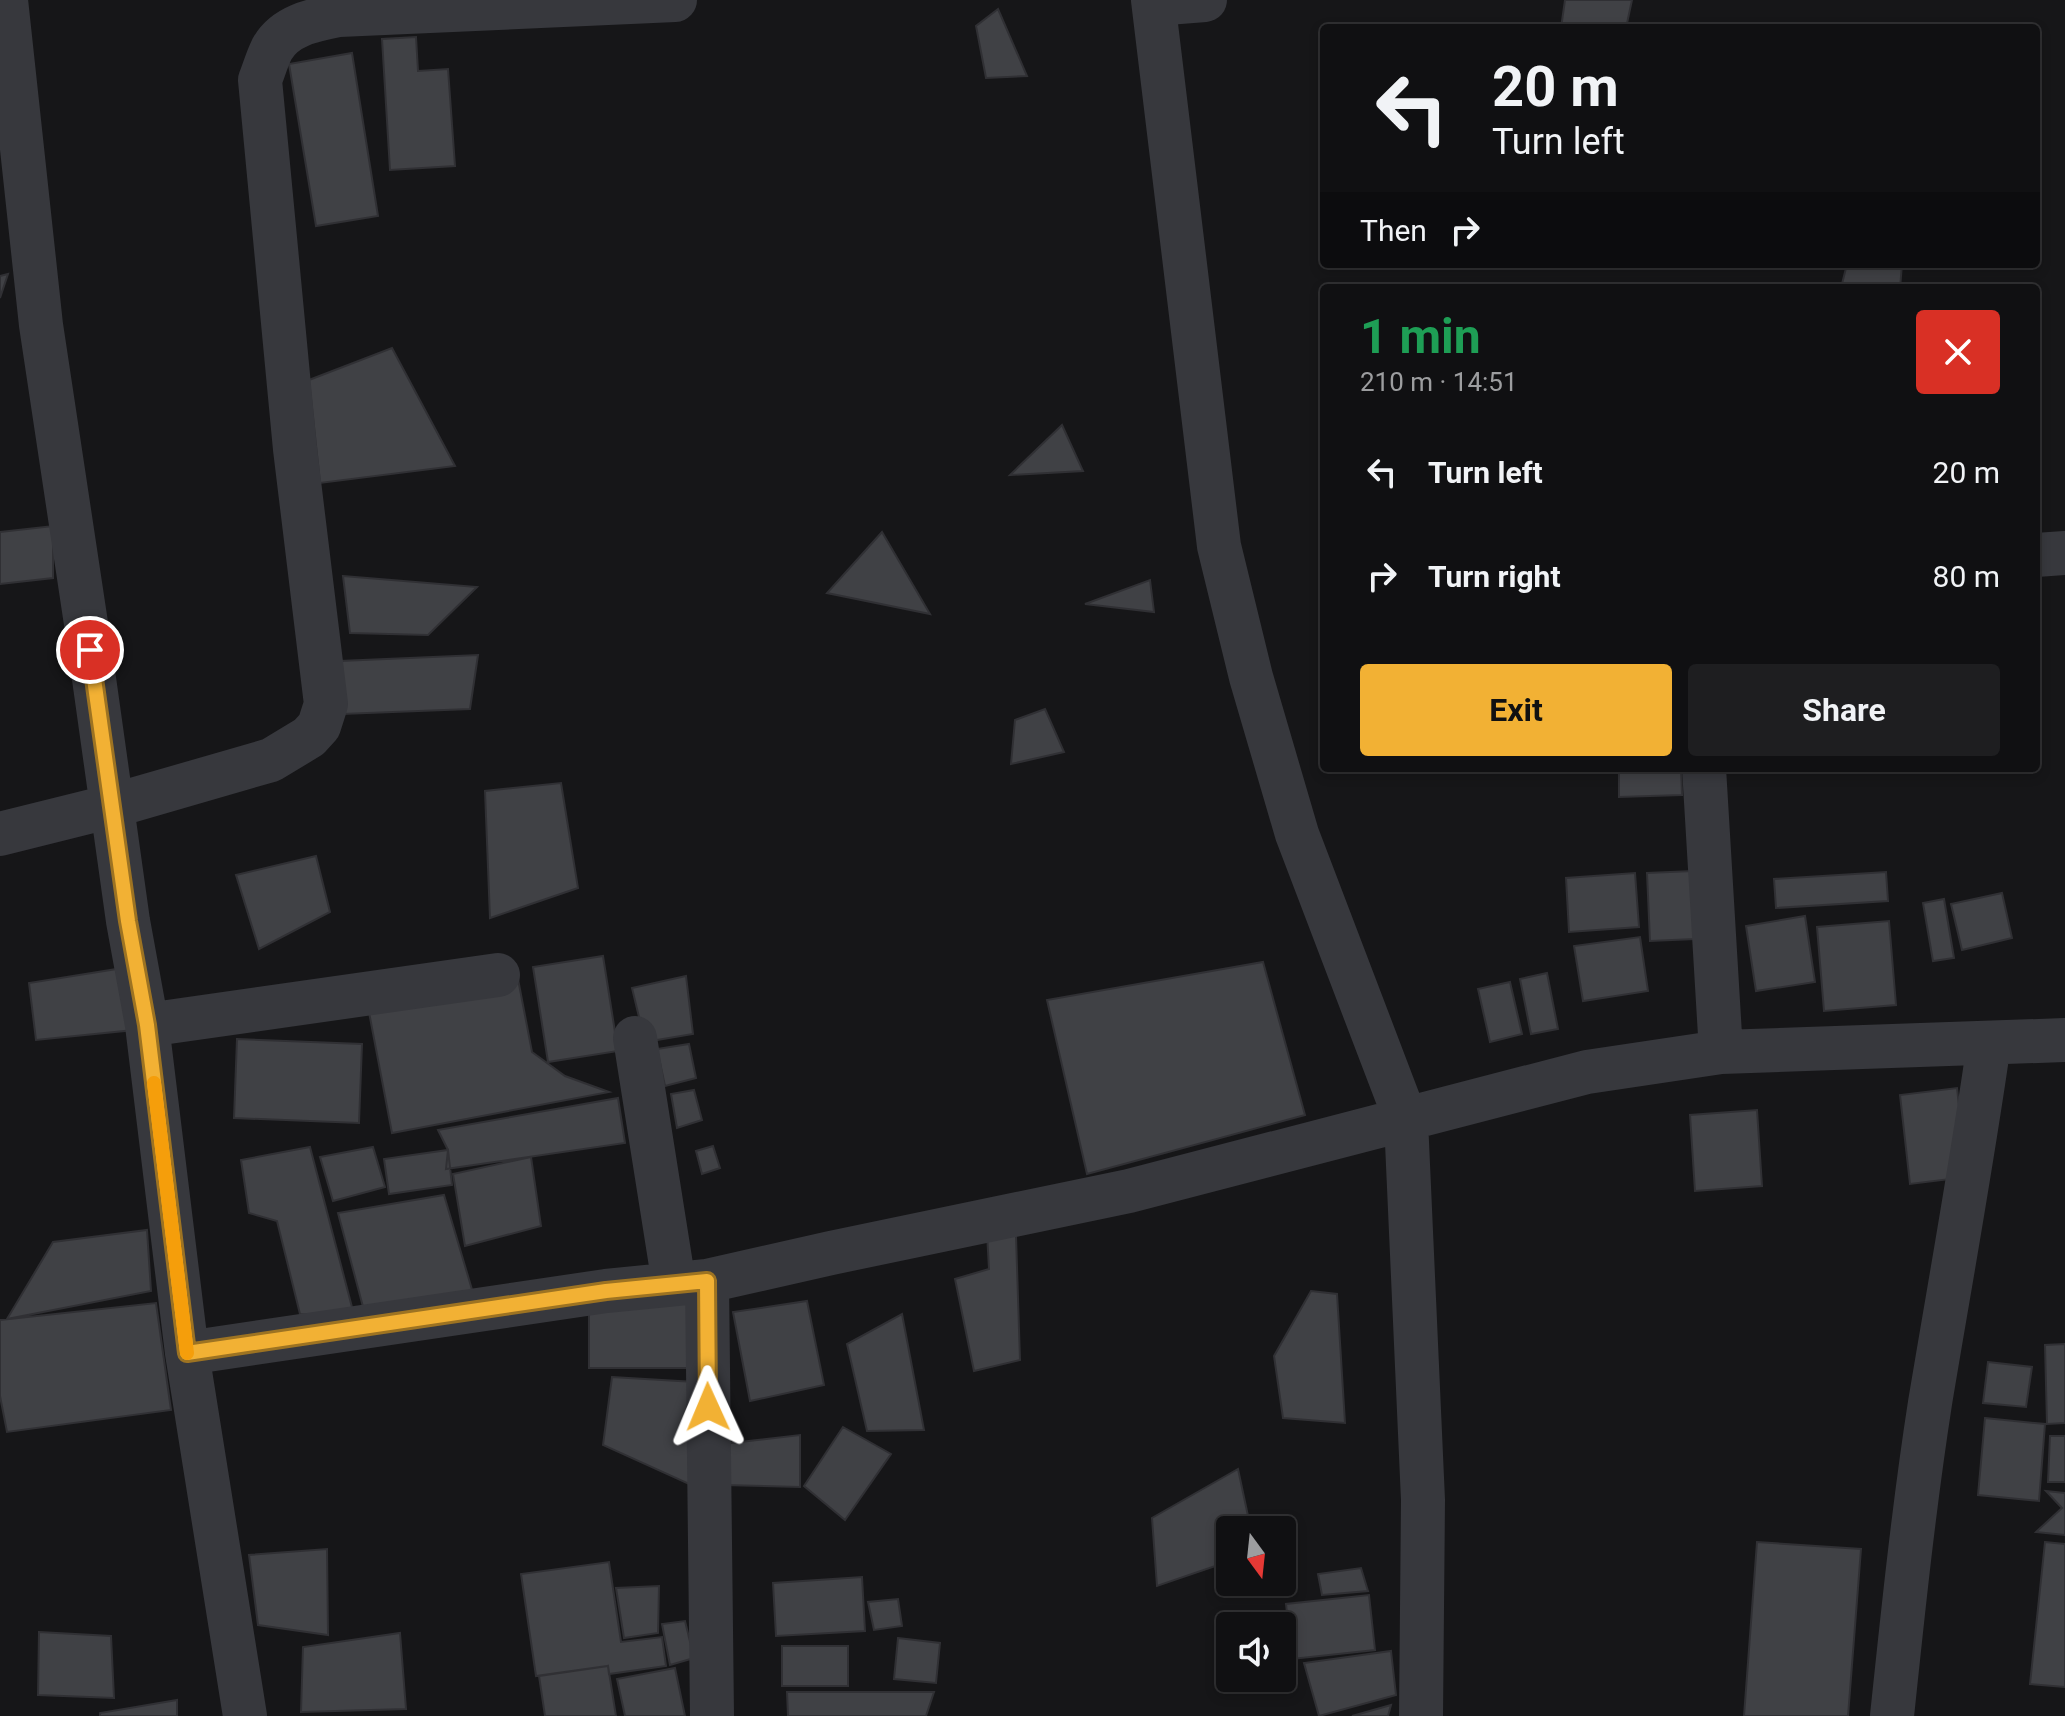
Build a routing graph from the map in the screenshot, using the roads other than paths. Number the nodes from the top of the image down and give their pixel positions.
1 (6, 0) edge
2 (675, 0) edge
3 (1205, 0) edge
4 (1154, 2) edge
5 (2065, 553) edge
6 (2040, 555) edge
7 (1704, 772) edge
8 (112, 806) junction
9 (0, 834) edge
10 (498, 975) dead end
11 (147, 1025) junction
12 (635, 1038) dead end
13 (2065, 1040) edge
14 (1989, 1043) junction
15 (1721, 1052) junction
16 (1406, 1120) junction
17 (690, 1282) junction
18 (187, 1353) junction
19 (245, 1716) edge
20 (712, 1716) edge
21 (1421, 1716) edge
22 (1892, 1716) edge

1 - 8 street
2 - 8 street
3 - 4 street
4 - 16 street
5 - 6 street
7 - 15 street
8 - 9 street
8 - 11 street
10 - 11 street
11 - 18 street
12 - 17 street
13 - 14 street
14 - 15 street
14 - 22 street
15 - 16 street
16 - 17 street
16 - 21 street
17 - 18 street
17 - 20 street
18 - 19 street

